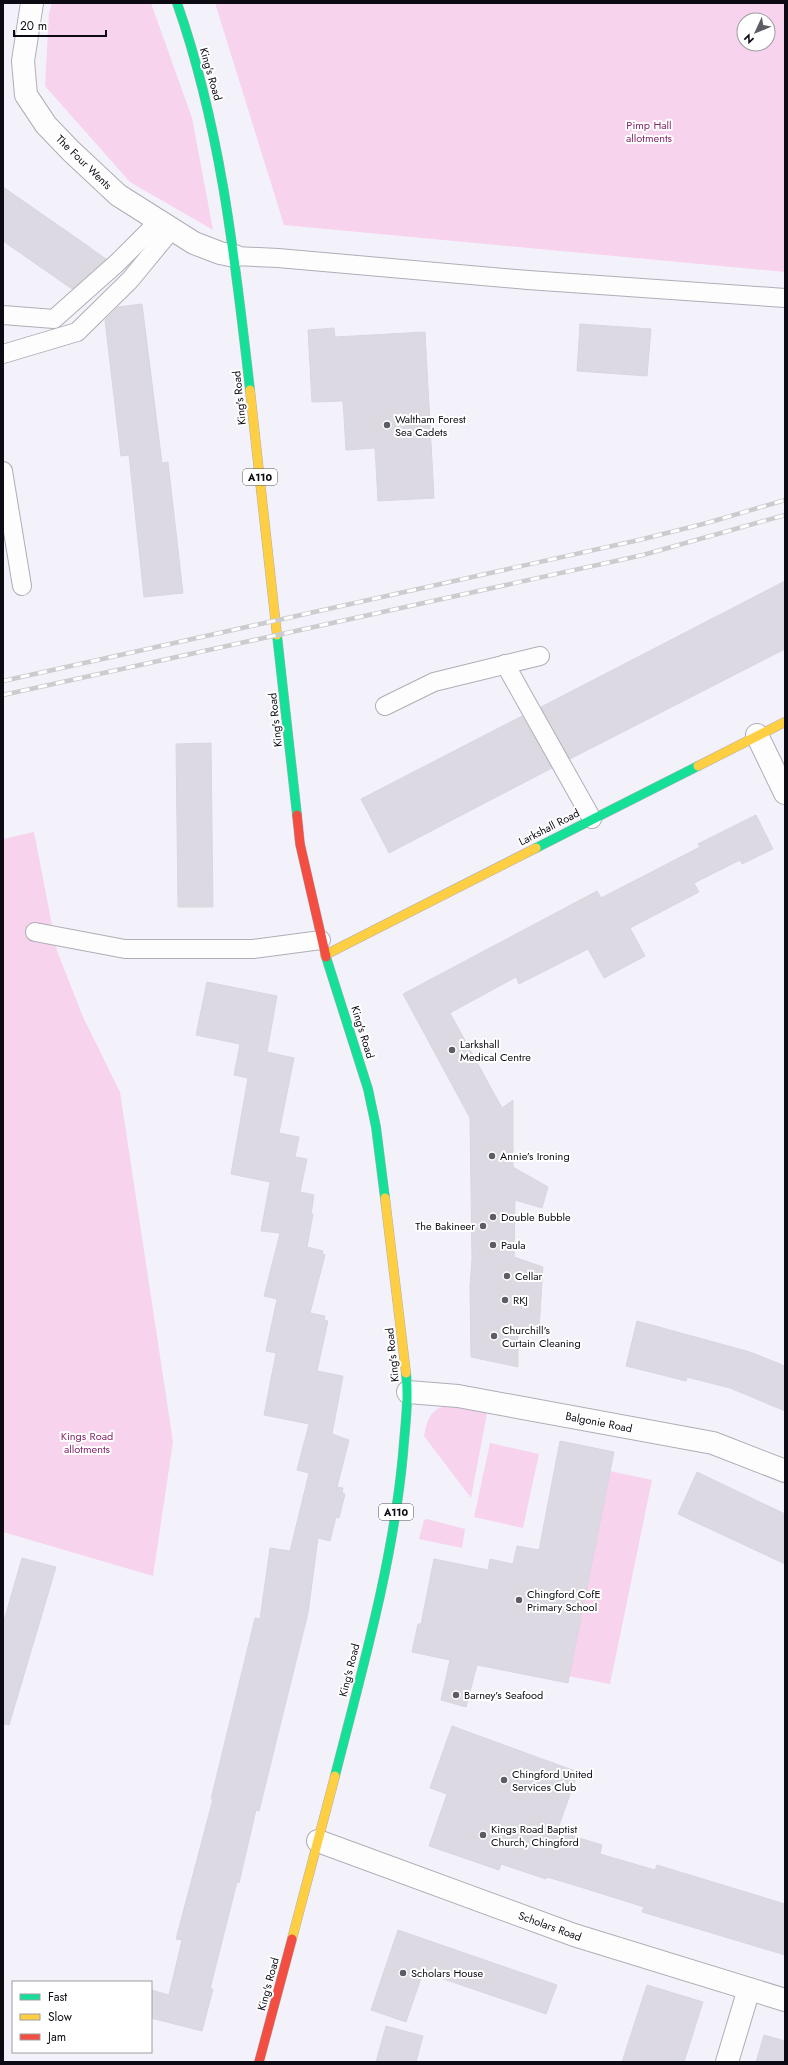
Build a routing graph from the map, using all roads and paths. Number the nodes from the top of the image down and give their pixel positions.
1 (32, 3) edge
2 (177, 3) edge
3 (165, 225) junction
4 (235, 256) junction
5 (785, 298) edge
6 (3, 315) edge
7 (3, 354) edge
8 (3, 472) edge
9 (22, 586) dead end
10 (540, 656) dead end
11 (506, 664) junction
12 (385, 706) dead end
13 (785, 722) edge
14 (757, 735) junction
15 (785, 793) edge
16 (592, 819) junction
17 (35, 932) dead end
18 (323, 947) junction
19 (408, 1392) junction
20 (785, 1471) edge
21 (318, 1841) junction
22 (749, 1989) junction
23 (785, 2000) edge
24 (259, 2062) edge
25 (727, 2062) edge

1 - 3 street, The Four Wents
2 - 4 main road, King's Road / A110
3 - 4 street, The Four Wents
3 - 6 lane
3 - 7 lane
4 - 5 lane
4 - 18 main road, King's Road / A110
8 - 9 lane
10 - 11 lane
11 - 12 lane
11 - 16 lane
13 - 14 main road, Larkshall Road
14 - 15 street
14 - 16 main road, Larkshall Road
16 - 18 main road, Larkshall Road
17 - 18 lane
18 - 19 main road, King's Road / A110
19 - 20 street, Balgonie Road
19 - 21 main road, King's Road / A110
21 - 22 street, Scholars Road
21 - 24 main road, King's Road / A110
22 - 23 street, Scholars Road
22 - 25 street

